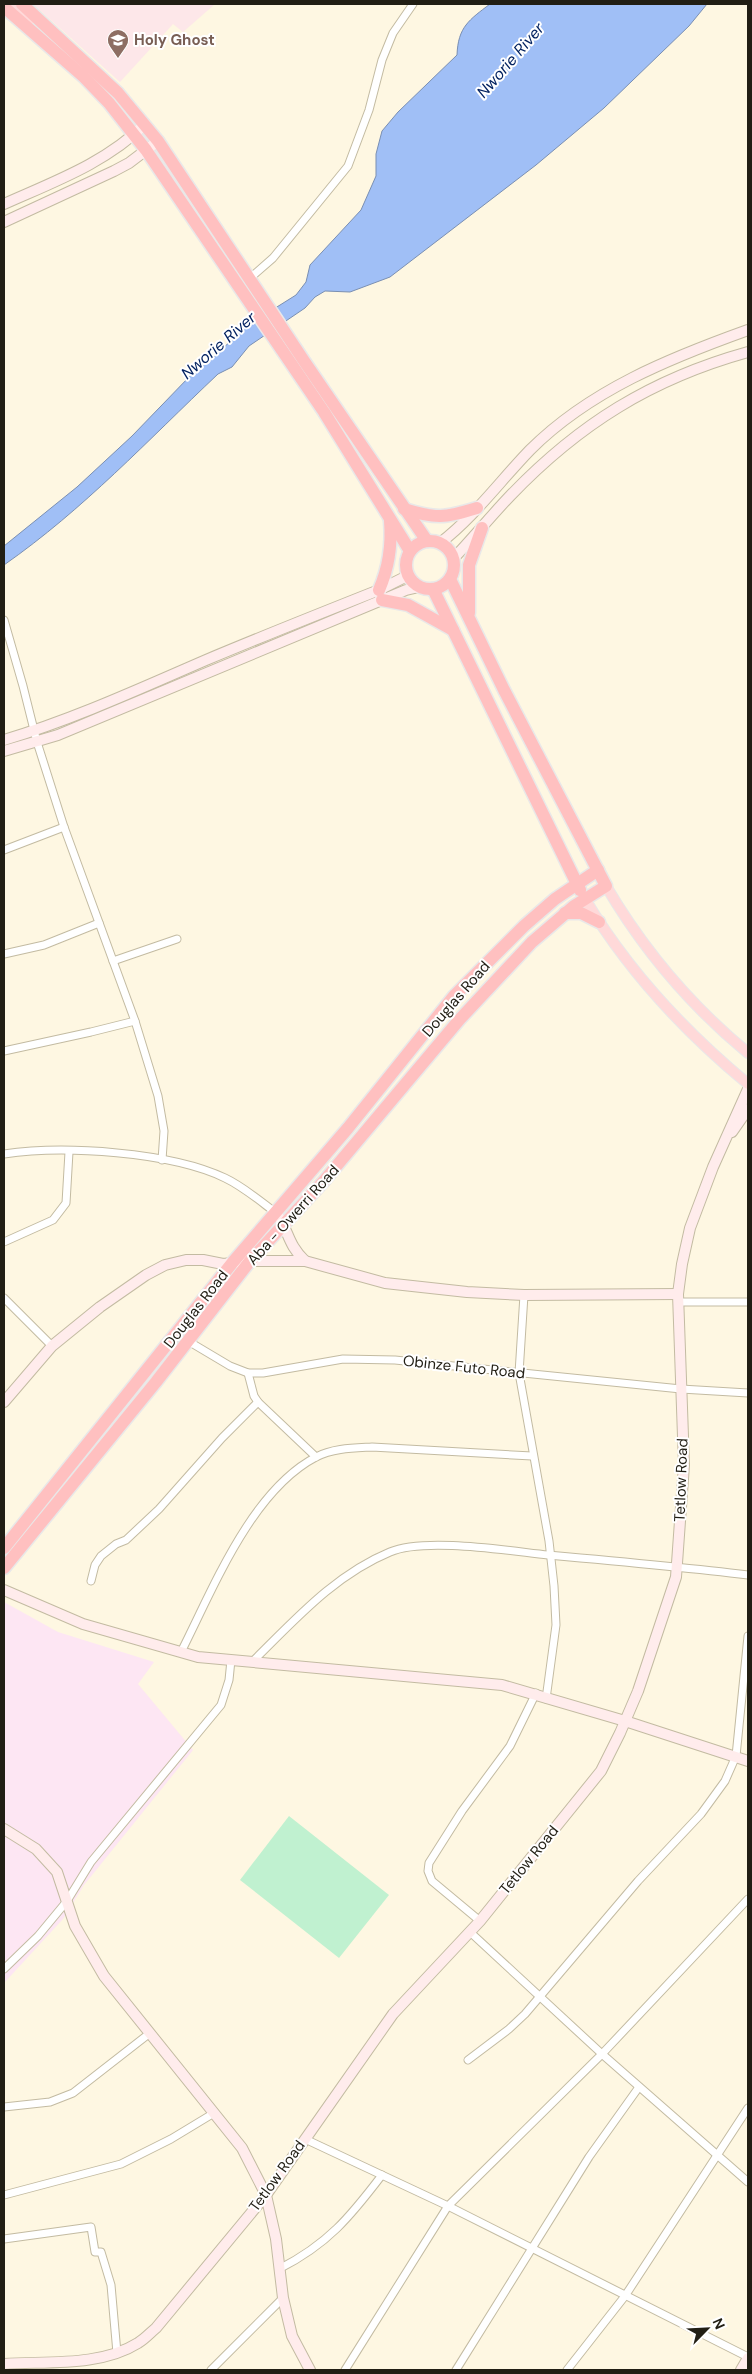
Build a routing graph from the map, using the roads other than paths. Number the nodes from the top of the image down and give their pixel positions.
1 (12, 4) edge
2 (413, 4) edge
3 (4, 6) edge
4 (22, 9) edge
5 (145, 124) junction
6 (134, 135) junction
7 (158, 141) junction
8 (146, 150) junction
9 (4, 204) edge
10 (4, 222) edge
11 (249, 287) junction
12 (748, 330) edge
13 (748, 352) edge
14 (299, 365) junction
15 (477, 508) junction
16 (404, 509) junction
17 (390, 518) junction
18 (482, 528) junction
19 (427, 541) junction
20 (440, 543) junction
21 (410, 552) junction
22 (453, 559) junction
23 (406, 572) junction
24 (450, 579) junction
25 (419, 587) junction
26 (433, 589) junction
27 (381, 595) junction
28 (468, 616) junction
29 (4, 620) edge
30 (453, 630) junction
31 (504, 690) junction
32 (486, 699) junction
33 (34, 731) junction
34 (4, 740) edge
35 (36, 742) junction
36 (4, 751) edge
37 (64, 827) junction
38 (4, 850) edge
39 (566, 862) junction
40 (598, 870) junction
41 (576, 885) junction
42 (606, 886) junction
43 (555, 899) junction
44 (585, 899) junction
45 (566, 913) junction
46 (599, 922) junction
47 (99, 923) junction
48 (177, 939) dead end
49 (4, 954) edge
50 (113, 961) junction
51 (135, 1021) junction
52 (4, 1051) edge
53 (748, 1053) edge
54 (748, 1084) edge
55 (748, 1089) edge
56 (748, 1109) edge
57 (722, 1148) junction
58 (69, 1152) junction
59 (4, 1154) edge
60 (162, 1160) junction
61 (280, 1218) junction
62 (4, 1242) edge
63 (250, 1261) junction
64 (305, 1261) junction
65 (233, 1262) junction
66 (524, 1295) junction
67 (4, 1298) edge
68 (678, 1298) junction
69 (748, 1302) edge
70 (188, 1341) junction
71 (52, 1346) junction
72 (248, 1373) junction
73 (519, 1373) junction
74 (681, 1389) junction
75 (748, 1393) edge
76 (4, 1402) edge
77 (258, 1402) junction
78 (532, 1456) junction
79 (316, 1457) junction
80 (4, 1548) edge
81 (550, 1555) junction
82 (677, 1566) junction
83 (4, 1568) edge
84 (748, 1575) edge
85 (91, 1582) dead end
86 (4, 1590) edge
87 (748, 1636) edge
88 (182, 1652) junction
89 (231, 1660) junction
90 (252, 1662) junction
91 (536, 1694) junction
92 (546, 1699) junction
93 (625, 1721) junction
94 (736, 1756) junction
95 (748, 1761) edge
96 (4, 1829) edge
97 (748, 1899) edge
98 (67, 1901) junction
99 (480, 1920) junction
100 (470, 1932) junction
101 (4, 1969) edge
102 (539, 1997) junction
103 (150, 2033) junction
104 (602, 2054) junction
105 (468, 2060) dead end
106 (639, 2087) junction
107 (4, 2107) edge
108 (748, 2108) edge
109 (214, 2113) junction
110 (305, 2139) junction
111 (716, 2156) junction
112 (382, 2175) junction
113 (748, 2182) edge
114 (266, 2194) junction
115 (4, 2195) edge
116 (448, 2206) junction
117 (4, 2239) edge
118 (532, 2249) junction
119 (280, 2269) junction
120 (624, 2296) junction
121 (283, 2298) junction
122 (117, 2353) junction
123 (748, 2358) edge
124 (4, 2364) edge
125 (211, 2370) edge
126 (310, 2370) edge
127 (345, 2370) edge
128 (456, 2370) edge
129 (566, 2370) edge
130 (741, 2370) edge

1 - 4 main road
2 - 11 street
3 - 6 highway
4 - 5 highway
5 - 6 street
5 - 7 highway
6 - 8 highway
6 - 9 street
7 - 8 street
7 - 11 highway
8 - 10 street
8 - 11 highway
11 - 14 highway
12 - 15 street
13 - 18 street
14 - 16 highway
14 - 17 highway
15 - 16 highway
15 - 20 street
16 - 19 highway
17 - 21 highway
17 - 27 highway
18 - 22 street
18 - 28 highway
19 - 20 highway
19 - 21 highway
20 - 22 highway
21 - 23 highway
22 - 24 highway
23 - 25 highway
23 - 27 street
24 - 26 highway
24 - 28 highway
25 - 26 highway
25 - 27 street
26 - 30 highway
27 - 30 highway
27 - 33 street
27 - 35 street
28 - 31 highway
29 - 33 street
30 - 32 highway
31 - 32 highway
31 - 40 highway
32 - 39 highway
33 - 34 street
33 - 35 street
35 - 36 street
35 - 37 street
37 - 38 street
37 - 47 street
39 - 41 highway
39 - 43 highway
40 - 41 highway
40 - 42 highway
41 - 43 highway
41 - 44 highway
42 - 44 highway, Aba - Owerri Road
42 - 53 main road
43 - 61 highway, Douglas Road
44 - 45 highway, Aba - Owerri Road
44 - 46 main road
45 - 46 highway
45 - 61 highway, Aba - Owerri Road
46 - 54 main road
47 - 49 street
47 - 50 street
48 - 50 street
50 - 51 street
51 - 52 street
51 - 60 street
55 - 57 street
56 - 57 street
57 - 68 street, Tetlow Road
58 - 59 street
58 - 60 street
58 - 62 street
60 - 61 street
61 - 63 highway, Aba - Owerri Road
61 - 64 street
61 - 65 highway, Douglas Road
63 - 64 street
63 - 65 street
63 - 70 highway, Aba - Owerri Road
64 - 66 street
65 - 71 street
65 - 80 highway, Douglas Road
66 - 68 street
66 - 73 street
67 - 71 street
68 - 69 street
68 - 74 street, Tetlow Road
70 - 72 street, Obinze Futo Road
70 - 83 highway, Aba - Owerri Road
71 - 76 street
72 - 73 street, Obinze Futo Road
72 - 77 street
73 - 74 street, Obinze Futo Road
73 - 78 street
74 - 75 street, Obinze Futo Road
74 - 82 street, Tetlow Road
77 - 79 street
77 - 85 street
78 - 79 street
78 - 81 street
79 - 88 street
81 - 82 street
81 - 90 street
81 - 92 street
82 - 84 street
82 - 93 street, Tetlow Road
86 - 88 street
87 - 94 street
88 - 89 street
89 - 90 street
89 - 98 street
90 - 91 street
91 - 92 street
91 - 99 street
92 - 93 street
93 - 94 street
93 - 99 street, Tetlow Road
94 - 95 street
94 - 102 street
96 - 98 street
97 - 104 street
98 - 101 street
98 - 103 street
99 - 100 street, Tetlow Road
100 - 102 street
100 - 110 street, Tetlow Road
102 - 104 street
102 - 105 street
103 - 107 street
103 - 109 street
104 - 106 street
104 - 116 street
106 - 111 street
106 - 118 street
108 - 111 street
109 - 114 street
109 - 115 street
110 - 112 street
110 - 114 street, Tetlow Road
111 - 113 street
111 - 120 street
112 - 116 street
112 - 119 street
114 - 119 street
114 - 122 street, Tetlow Road
116 - 118 street
116 - 127 street
117 - 122 street
118 - 120 street
118 - 128 street
119 - 121 street
120 - 123 street
120 - 129 street
121 - 125 street
121 - 126 street
122 - 124 street, Tetlow Road
123 - 130 street

